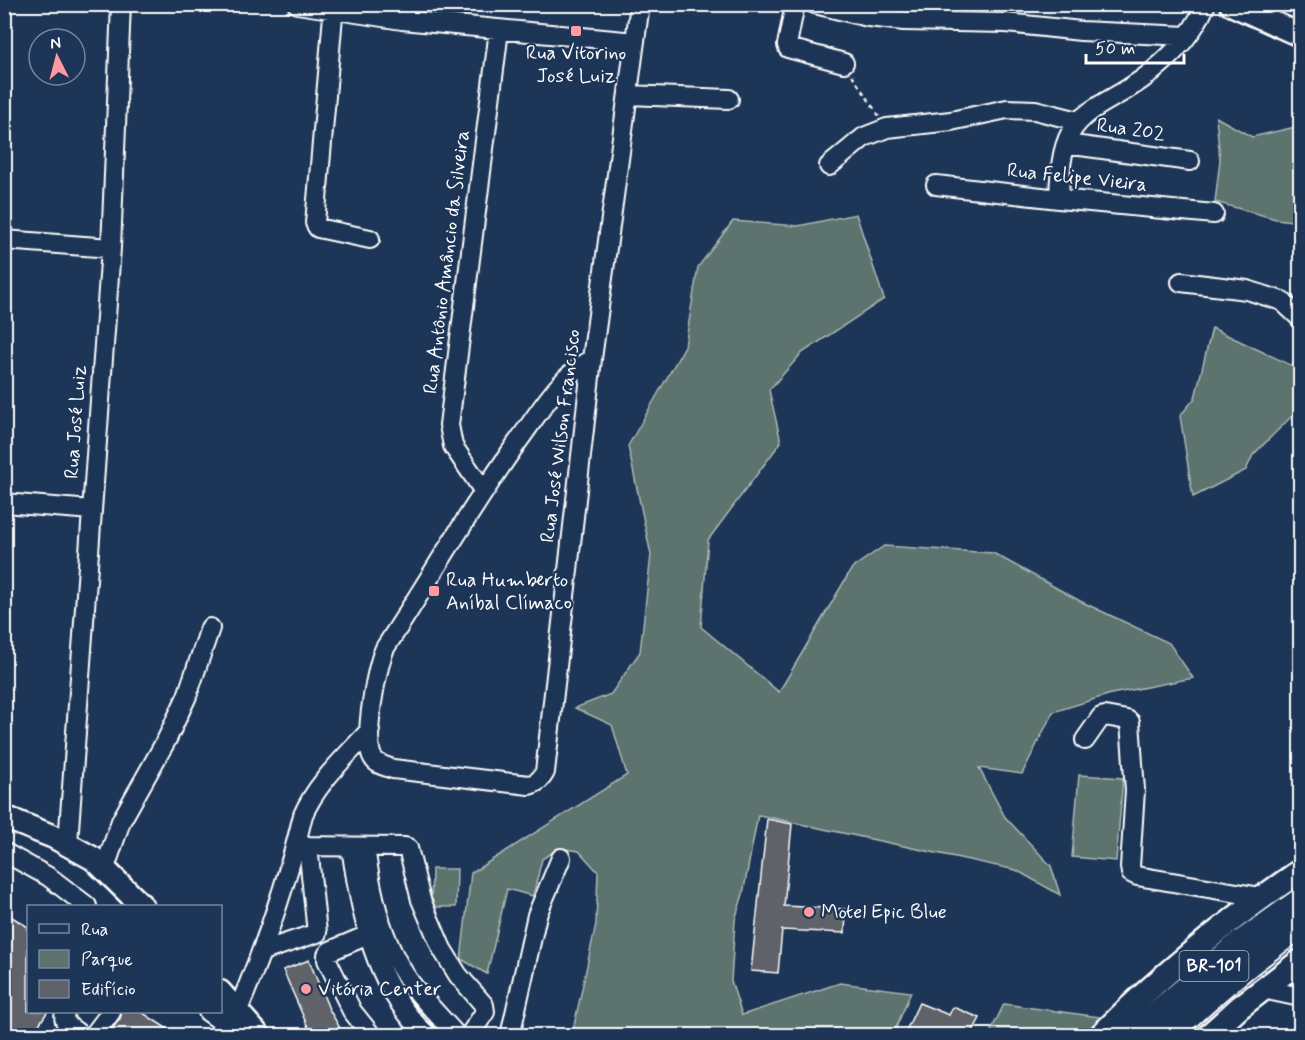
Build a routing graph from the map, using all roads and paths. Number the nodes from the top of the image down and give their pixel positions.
1 (121, 4) edge
2 (297, 4) edge
3 (640, 4) edge
4 (795, 4) edge
5 (815, 4) edge
6 (1206, 4) edge
7 (1231, 4) edge
8 (334, 7) edge
9 (500, 30) junction
10 (1300, 34) edge
11 (1187, 36) junction
12 (635, 42) junction
13 (844, 63) joint
14 (628, 94) junction
15 (729, 99) dead end
16 (1078, 121) junction
17 (887, 128) junction
18 (1066, 144) junction
19 (1190, 161) dead end
20 (829, 166) dead end
21 (936, 185) dead end
22 (1059, 199) junction
23 (1214, 214) dead end
24 (370, 239) dead end
25 (4, 240) edge
26 (111, 248) junction
27 (1181, 282) dead end
28 (1300, 318) edge
29 (592, 359) junction
30 (483, 490) junction
31 (4, 503) edge
32 (92, 510) junction
33 (210, 628) dead end
34 (370, 730) junction
35 (1085, 740) dead end
36 (4, 817) edge
37 (68, 843) junction
38 (302, 846) junction
39 (358, 847) junction
40 (4, 852) edge
41 (561, 858) dead end
42 (105, 868) junction
43 (1300, 871) edge
44 (1262, 897) junction
45 (1300, 902) edge
46 (86, 905) edge
47 (141, 905) edge
48 (1300, 925) edge
49 (368, 935) junction
50 (263, 951) junction
51 (1300, 961) edge
52 (1263, 989) junction
53 (222, 994) edge
54 (1300, 997) edge
55 (238, 1010) junction
56 (64, 1013) edge
57 (110, 1013) edge
58 (211, 1013) edge
59 (82, 1035) edge
60 (93, 1035) edge
61 (253, 1035) edge
62 (259, 1035) edge
63 (372, 1035) edge
64 (428, 1035) edge
65 (457, 1035) edge
66 (469, 1035) edge
67 (510, 1035) edge
68 (1100, 1035) edge
69 (1131, 1035) edge
70 (1166, 1035) edge
71 (1208, 1035) edge

1 - 26 street, Rua José Luiz
2 - 8 street
3 - 12 street, Rua José Wilson Francisco
4 - 13 street
5 - 11 street
6 - 11 street
7 - 10 main road
8 - 9 street
8 - 24 street
9 - 12 street
9 - 30 street, Rua Antônio Amâncio da Silveira
11 - 16 street
12 - 14 street, Rua José Wilson Francisco
13 - 17 path
14 - 15 street
14 - 29 street, Rua José Wilson Francisco
16 - 17 street
16 - 18 street
17 - 20 street
18 - 19 street, Rua 202
18 - 22 street
21 - 22 street, Rua Felipe Vieira
22 - 23 street, Rua Felipe Vieira
25 - 26 street
26 - 32 street, Rua José Luiz
27 - 28 street
29 - 30 street
29 - 34 street, Rua José Wilson Francisco
30 - 34 street
31 - 32 street
32 - 37 street, Rua José Luiz
33 - 42 street
34 - 38 street
35 - 44 street
36 - 37 main road
37 - 42 main road
38 - 39 street
38 - 50 street
38 - 50 street
39 - 49 street
39 - 65 street
39 - 66 street
40 - 46 street
41 - 67 street
42 - 47 main road
43 - 44 main road
44 - 68 main road
45 - 69 highway, BR-101
48 - 70 highway, BR-101
49 - 63 street
49 - 64 street
50 - 55 street
51 - 52 main road
52 - 54 street
52 - 71 main road
53 - 55 main road
55 - 62 main road
56 - 59 street
57 - 60 street
58 - 61 street

